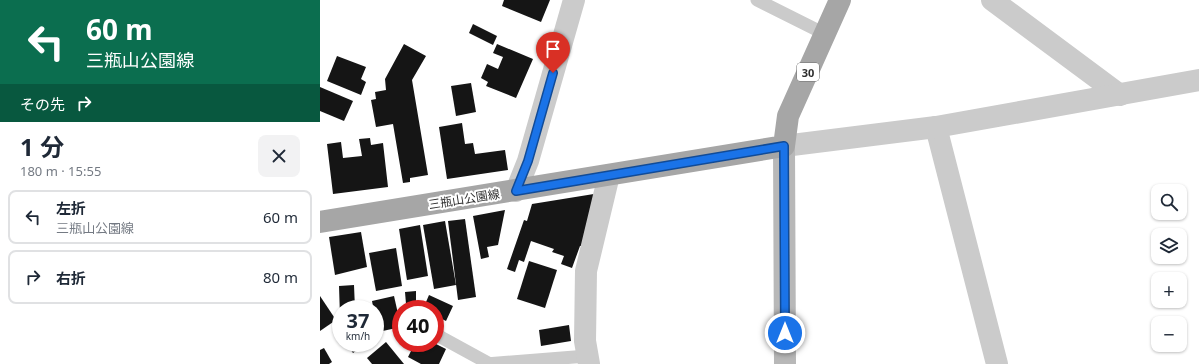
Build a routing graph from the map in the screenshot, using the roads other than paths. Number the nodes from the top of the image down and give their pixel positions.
1 (574, 0) edge
2 (757, 0) edge
3 (840, 0) edge
4 (992, 0) edge
5 (825, 34) junction
6 (1199, 80) edge
7 (1120, 95) junction
8 (936, 127) junction
9 (784, 146) junction
10 (609, 176) junction
11 (516, 191) junction
12 (320, 222) edge
13 (444, 339) edge
14 (588, 360) edge
15 (487, 364) edge
16 (785, 364) edge
17 (997, 364) edge

1 - 11 street
2 - 5 lane
3 - 5 main road, 30
4 - 7 street
5 - 9 main road, 30
6 - 7 street
7 - 8 street
8 - 9 street
8 - 17 street
9 - 10 main road, 三瓶山公園線
9 - 16 street
10 - 11 main road, 三瓶山公園線
10 - 14 street
11 - 12 main road, 三瓶山公園線
13 - 15 lane
14 - 15 lane

